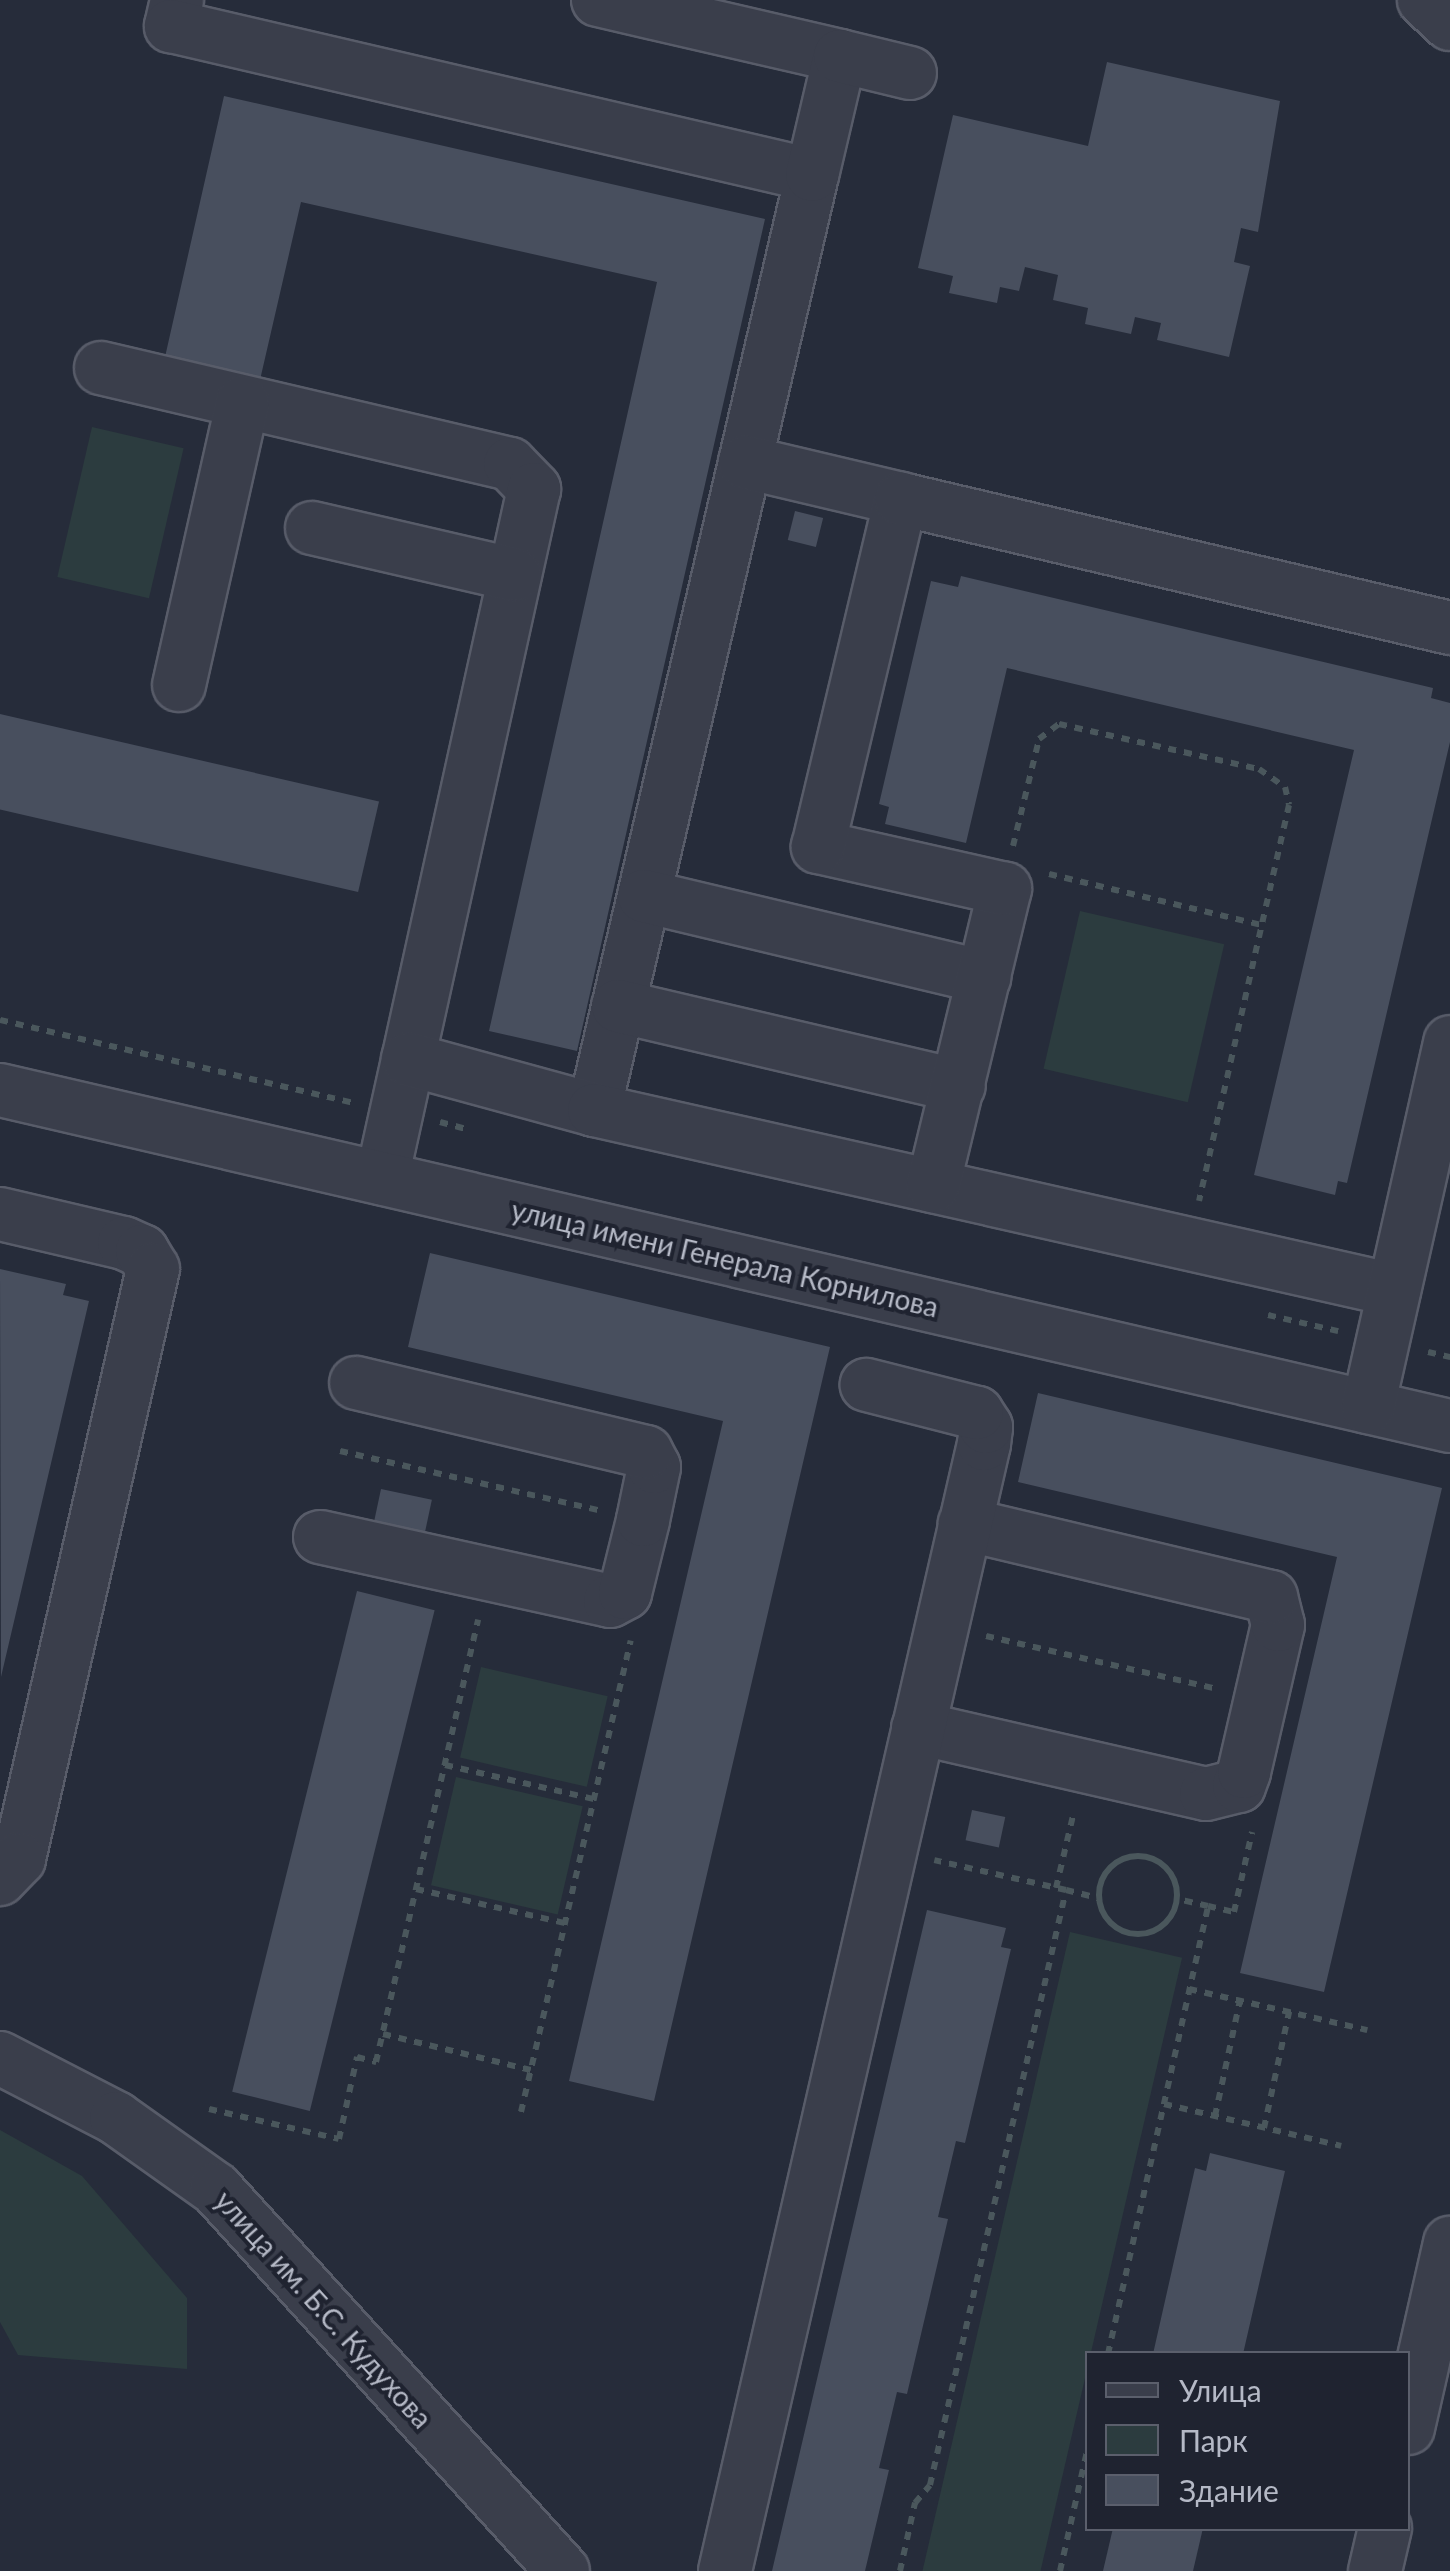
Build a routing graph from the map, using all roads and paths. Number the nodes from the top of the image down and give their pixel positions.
1 (177, 0) edge
2 (598, 0) edge
3 (1424, 0) edge
4 (1450, 24) edge
5 (840, 56) junction
6 (910, 73) dead end
7 (812, 175) junction
8 (101, 368) dead end
9 (243, 402) junction
10 (745, 462) junction
11 (901, 499) junction
12 (312, 528) dead end
13 (515, 575) junction
14 (1450, 628) edge
15 (179, 685) dead end
16 (1009, 864) dead end
17 (1028, 869) dead end
18 (644, 896) junction
19 (1262, 925) junction
20 (984, 977) junction
21 (618, 1006) junction
22 (1450, 1042) edge
23 (408, 1059) junction
24 (959, 1086) junction
25 (0, 1090) edge
26 (594, 1110) junction
27 (382, 1178) junction
28 (933, 1186) junction
29 (1198, 1208) dead end
30 (0, 1214) edge
31 (1394, 1290) junction
32 (356, 1383) dead end
33 (868, 1385) dead end
34 (1368, 1407) junction
35 (1450, 1426) edge
36 (340, 1451) dead end
37 (643, 1520) junction
38 (965, 1524) junction
39 (320, 1537) dead end
40 (488, 1574) junction
41 (625, 1593) junction
42 (942, 1626) junction
43 (1261, 1699) junction
44 (918, 1728) junction
45 (444, 1765) junction
46 (1084, 1766) junction
47 (594, 1799) junction
48 (1256, 1818) dead end
49 (920, 1856) dead end
50 (0, 1879) edge
51 (1056, 1888) junction
52 (416, 1889) junction
53 (1066, 1890) junction
54 (1100, 1898) junction
55 (1177, 1899) junction
56 (1208, 1906) junction
57 (565, 1924) junction
58 (1189, 1988) junction
59 (1240, 2000) junction
60 (1289, 2012) junction
61 (1367, 2030) dead end
62 (383, 2034) junction
63 (0, 2058) edge
64 (531, 2070) junction
65 (1164, 2104) junction
66 (209, 2109) dead end
67 (521, 2112) dead end
68 (1214, 2116) junction
69 (1264, 2128) junction
70 (1340, 2146) dead end
71 (1450, 2243) edge
72 (1109, 2351) edge
73 (1410, 2419) edge
74 (1085, 2461) edge
75 (1384, 2531) edge
76 (562, 2571) edge
77 (724, 2571) edge
78 (900, 2571) edge
79 (1060, 2571) edge
80 (1375, 2571) edge

1 - 7 street
2 - 5 street
3 - 4 street
5 - 6 street
5 - 7 street
7 - 10 street
8 - 9 street
9 - 13 street
9 - 15 street
10 - 11 street
10 - 18 street
11 - 14 street
11 - 20 street
12 - 13 street
13 - 23 street
16 - 19 path
17 - 19 path
18 - 20 street
18 - 21 street
19 - 29 path
20 - 24 street
21 - 24 street
21 - 26 street
22 - 31 street
23 - 26 street
23 - 27 street
24 - 28 street
25 - 27 street, улица имени Генерала Корнилова
26 - 28 street
27 - 34 street, улица имени Генерала Корнилова
28 - 31 street
30 - 50 street
31 - 34 street
32 - 37 street
33 - 38 street
34 - 35 street, улица имени Генерала Корнилова
36 - 37 path
37 - 41 street
38 - 42 street
38 - 43 street
39 - 40 street
40 - 41 street
40 - 45 path
41 - 47 path
42 - 43 path
42 - 44 street
43 - 46 street
44 - 46 street
44 - 77 street
45 - 47 path
45 - 52 path
46 - 51 path
47 - 57 path
48 - 56 path
49 - 51 path
51 - 53 path
52 - 57 path
52 - 62 path
53 - 54 path
53 - 78 path
54 - 55 path
54 - 55 path
55 - 56 path
56 - 58 path
57 - 64 path
58 - 59 path
58 - 65 path
59 - 60 path
59 - 68 path
60 - 61 path
60 - 69 path
62 - 64 path
62 - 66 path
63 - 76 street, улица им. Б.С. Кудухова
64 - 67 path
65 - 68 path
65 - 72 path
68 - 69 path
69 - 70 path
71 - 73 street
74 - 79 path
75 - 80 street

